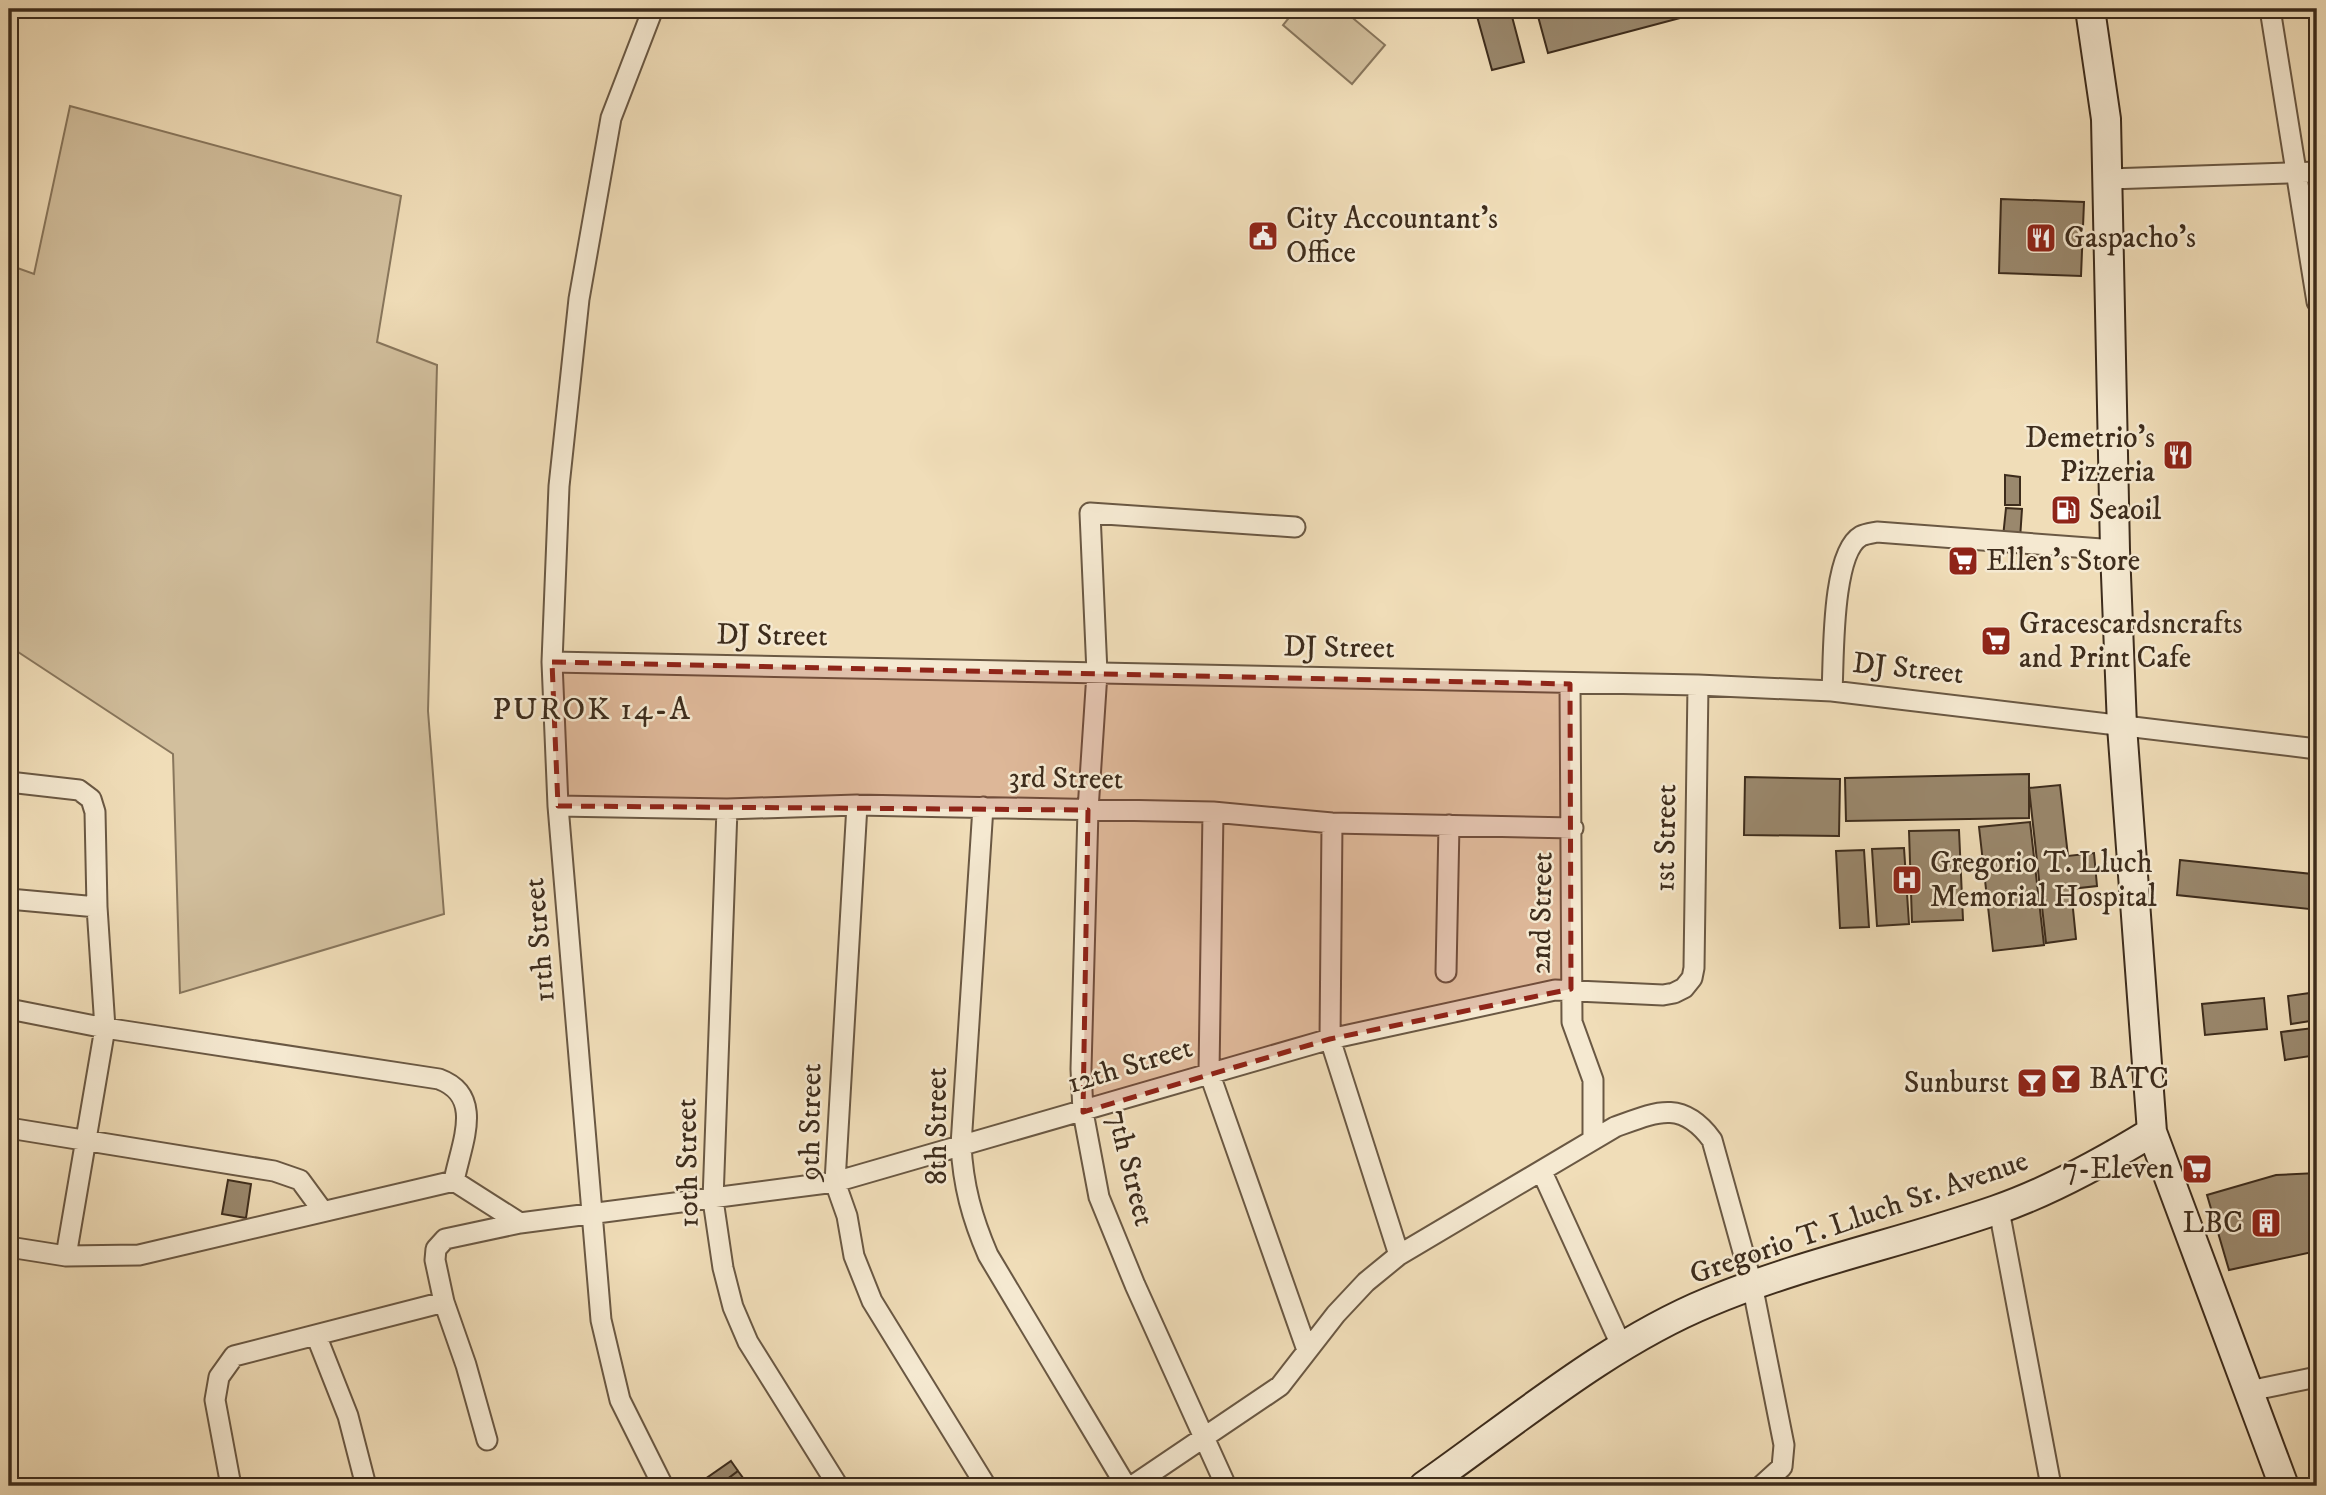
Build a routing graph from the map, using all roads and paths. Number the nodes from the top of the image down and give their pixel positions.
1 (653, 9) edge
2 (2091, 9) edge
3 (2270, 9) edge
4 (2308, 172) edge
5 (2109, 179) junction
6 (2317, 302) edge
7 (1295, 527) dead end
8 (2115, 550) junction
9 (552, 662) junction
10 (1097, 673) junction
11 (1570, 684) junction
12 (1698, 685) junction
13 (1832, 691) junction
14 (2122, 726) junction
15 (2317, 750) edge
16 (9, 782) edge
17 (857, 805) junction
18 (558, 806) junction
19 (983, 807) junction
20 (727, 809) junction
21 (1088, 810) junction
22 (1213, 812) junction
23 (1332, 822) junction
24 (1449, 825) junction
25 (1573, 828) junction
26 (9, 899) edge
27 (97, 907) junction
28 (1446, 972) dead end
29 (1684, 988) joint
30 (1571, 989) junction
31 (9, 1009) edge
32 (105, 1028) junction
33 (1330, 1039) junction
34 (1209, 1072) junction
35 (1083, 1112) junction
36 (9, 1128) edge
37 (2152, 1132) junction
38 (87, 1140) junction
39 (1593, 1140) junction
40 (961, 1145) junction
41 (1542, 1172) junction
42 (454, 1181) junction
43 (835, 1182) junction
44 (713, 1200) junction
45 (322, 1210) junction
46 (1999, 1210) junction
47 (593, 1214) junction
48 (520, 1223) junction
49 (9, 1247) edge
50 (1399, 1255) junction
51 (66, 1256) junction
52 (1752, 1284) junction
53 (443, 1302) junction
54 (316, 1335) junction
55 (1622, 1347) junction
56 (1307, 1350) junction
57 (2317, 1377) edge
58 (2249, 1391) junction
59 (487, 1440) dead end
60 (1205, 1440) junction
61 (365, 1482) dead end
62 (231, 1486) edge
63 (661, 1486) edge
64 (838, 1486) edge
65 (986, 1486) edge
66 (1126, 1486) edge
67 (1132, 1486) edge
68 (1226, 1486) edge
69 (1424, 1486) edge
70 (1761, 1486) edge
71 (2050, 1486) edge
72 (2284, 1486) edge

1 - 9 street, 11th Street
2 - 5 main road
3 - 4 street
4 - 5 street
4 - 6 street
5 - 8 main road
7 - 10 street, 7th Street
8 - 13 street
8 - 14 main road
9 - 10 street, DJ Street
9 - 18 street, 11th Street
10 - 11 street, DJ Street
10 - 21 street, 7th Street
11 - 12 street, DJ Street
11 - 25 street, 2nd Street
12 - 13 street, DJ Street
12 - 29 street, 1st Street
13 - 14 street, DJ Street
14 - 15 street, DJ Street
14 - 37 main road
16 - 27 street
17 - 19 street, 3rd Street
17 - 20 street, 3rd Street
17 - 43 street, 9th Street
18 - 20 street, 3rd Street
18 - 47 street, 11th Street
19 - 21 street, 3rd Street
19 - 40 street, 8th Street
20 - 44 street, 10th Street
21 - 22 street, 3rd Street
21 - 35 street, 7th Street
22 - 23 street, 3rd Street
22 - 34 street
23 - 24 street, 3rd Street
23 - 33 street
24 - 25 street, 3rd Street
24 - 28 street
25 - 30 street, 2nd Street
26 - 27 street
27 - 32 street
29 - 30 street, 12th Street
30 - 33 street, 12th Street
30 - 39 street, 2nd Street
31 - 32 street
32 - 38 street
32 - 42 street
33 - 34 street, 12th Street
33 - 50 street
34 - 35 street, 12th Street
34 - 56 street
35 - 40 street, 12th Street
35 - 60 street, 7th Street
36 - 38 street
37 - 46 main road, Gregorio T. Lluch Sr. Avenue
37 - 58 main road
38 - 45 street
38 - 51 street
39 - 41 street
39 - 52 street
40 - 43 street, 12th Street
40 - 66 street, 8th Street
41 - 50 street
41 - 55 street
42 - 45 street
42 - 48 street
43 - 44 street, 12th Street
43 - 65 street, 9th Street
44 - 47 street, 12th Street
44 - 64 street, 10th Street
45 - 51 street
46 - 52 main road, Gregorio T. Lluch Sr. Avenue
46 - 71 street
47 - 48 street, 12th Street
47 - 63 street, 11th Street
48 - 53 street, 12th Street
49 - 51 street
50 - 56 street
52 - 55 main road, Gregorio T. Lluch Sr. Avenue
52 - 70 street
53 - 54 street
53 - 59 street
54 - 61 street
54 - 62 street
55 - 69 main road, Gregorio T. Lluch Sr. Avenue
56 - 60 street
57 - 58 street
58 - 72 main road
60 - 67 street
60 - 68 street, 7th Street

